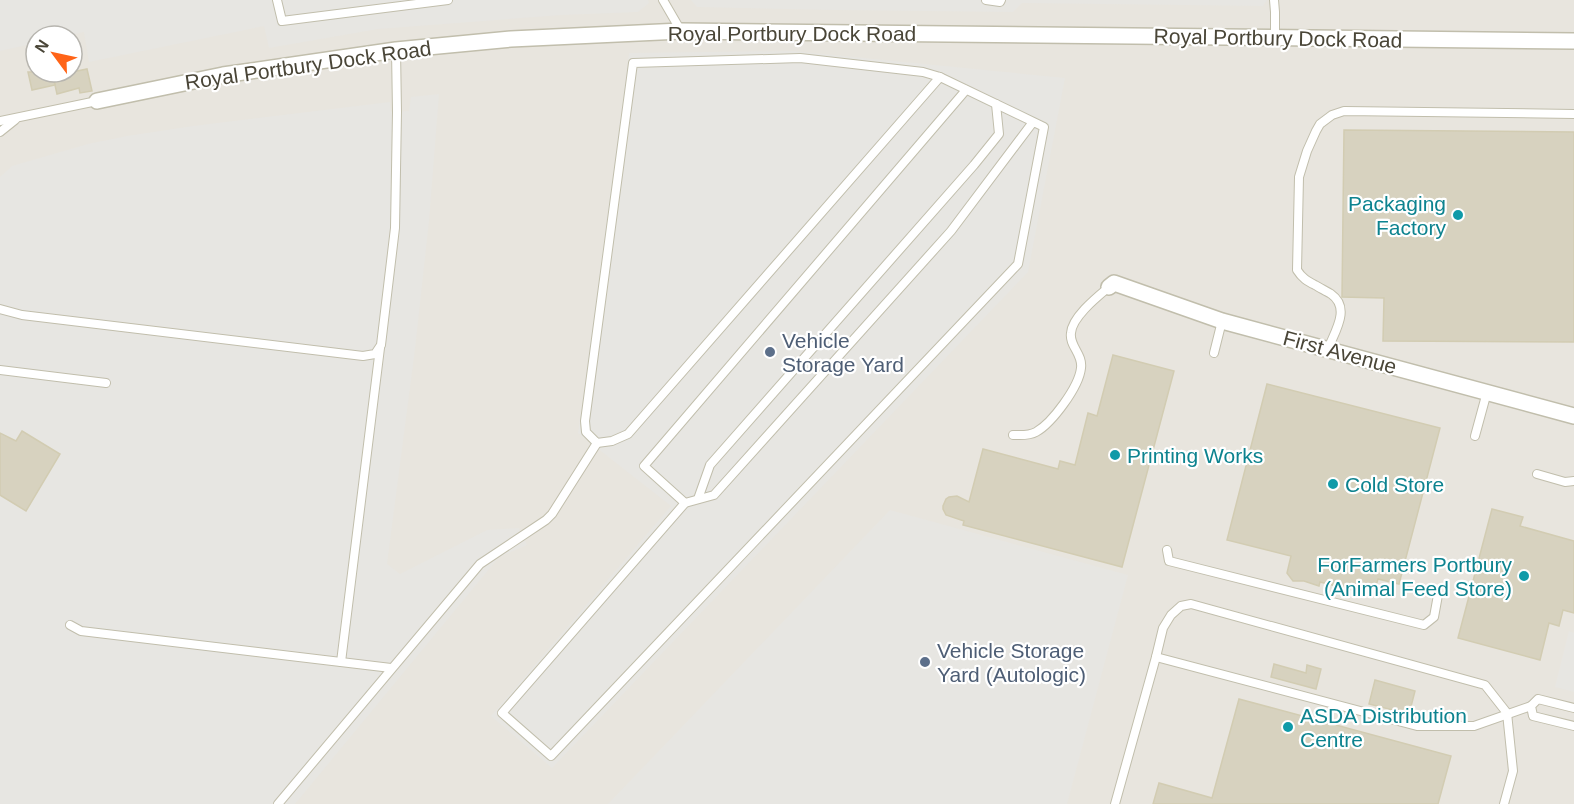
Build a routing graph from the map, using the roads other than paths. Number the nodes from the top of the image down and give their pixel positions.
1 (277, 0) edge
2 (448, 0) edge
3 (663, 0) edge
4 (986, 0) edge
5 (1001, 0) edge
6 (1274, 0) edge
7 (681, 31) junction
8 (1275, 38) junction
9 (1574, 41) edge
10 (396, 50) junction
11 (940, 77) junction
12 (966, 90) junction
13 (97, 101) joint
14 (996, 104) junction
15 (1574, 114) edge
16 (16, 119) junction
17 (0, 121) edge
18 (1033, 122) junction
19 (0, 132) edge
20 (1109, 287) joint
21 (0, 309) edge
22 (1222, 321) junction
23 (381, 345) junction
24 (1328, 349) junction
25 (1214, 353) dead end
26 (0, 370) edge
27 (106, 383) dead end
28 (1487, 392) junction
29 (1574, 416) edge
30 (1013, 435) dead end
31 (1475, 436) dead end
32 (597, 443) junction
33 (1537, 474) dead end
34 (1574, 481) edge
35 (698, 499) junction
36 (685, 502) junction
37 (1167, 550) dead end
38 (1438, 595) dead end
39 (70, 625) dead end
40 (1156, 657) junction
41 (341, 662) junction
42 (391, 668) junction
43 (1531, 706) junction
44 (1574, 708) edge
45 (1507, 713) junction
46 (1574, 726) edge
47 (278, 804) edge
48 (1115, 804) edge
49 (1504, 804) edge

1 - 2 lane
3 - 7 lane
4 - 5 lane
6 - 8 lane
7 - 8 street, Royal Portbury Dock Road
7 - 10 street, Royal Portbury Dock Road
8 - 9 street, Royal Portbury Dock Road
10 - 13 street, Royal Portbury Dock Road
10 - 23 lane
11 - 12 lane
11 - 32 lane
11 - 32 lane
12 - 14 lane
12 - 36 lane
13 - 16 lane, Royal Portbury Dock Road
14 - 18 lane
14 - 35 lane
15 - 24 lane
16 - 17 lane, Royal Portbury Dock Road
16 - 19 lane
18 - 35 lane
18 - 36 lane
20 - 22 street, First Avenue
20 - 30 lane
21 - 23 lane
22 - 24 street, First Avenue
22 - 25 lane
23 - 41 lane
24 - 28 street, First Avenue
26 - 27 lane
28 - 29 street, First Avenue
28 - 31 lane
32 - 42 lane
33 - 34 lane
35 - 36 lane
37 - 38 lane
39 - 41 lane
40 - 45 lane
40 - 45 lane
40 - 48 lane
41 - 42 lane
42 - 47 lane
43 - 44 lane
43 - 45 lane
43 - 46 lane
45 - 49 lane

